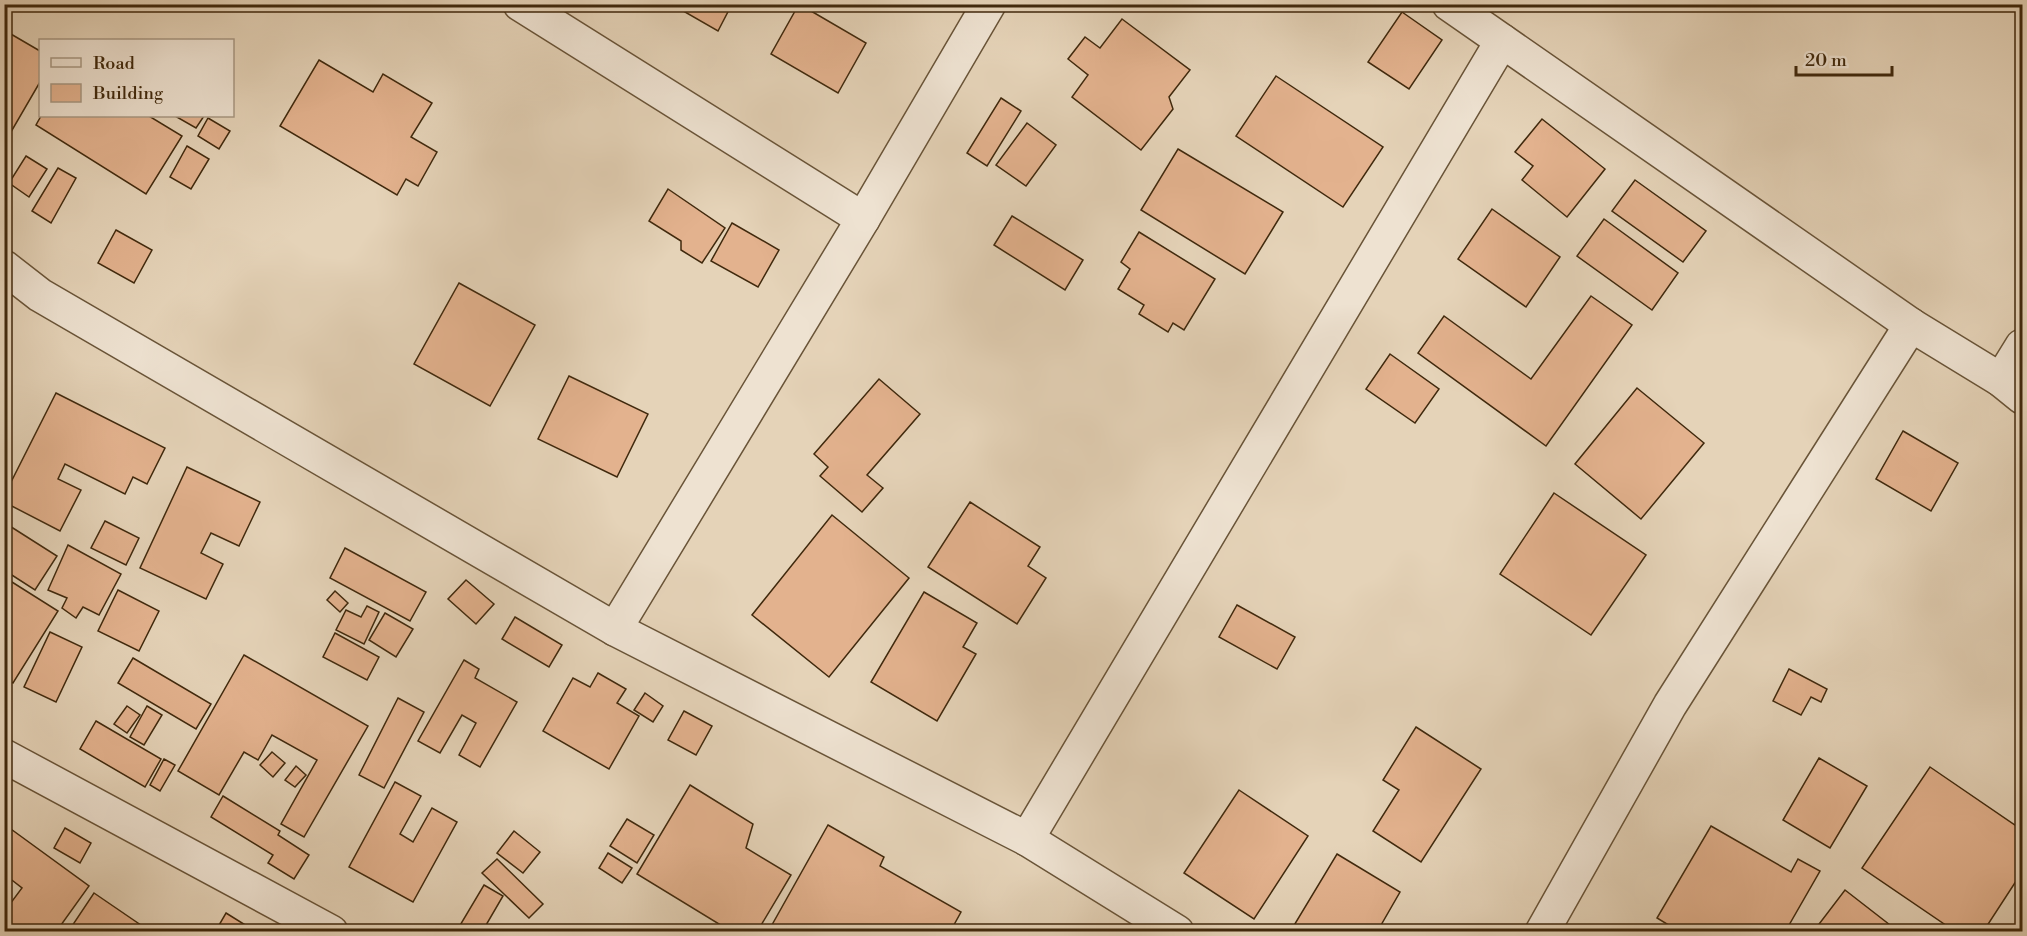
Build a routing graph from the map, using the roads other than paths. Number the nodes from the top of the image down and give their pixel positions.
1 (520, 4) edge
2 (989, 4) edge
3 (1449, 4) edge
4 (1502, 41) junction
5 (863, 219) junction
6 (4, 267) edge
7 (1911, 325) junction
8 (2022, 346) edge
9 (2012, 389) edge
10 (615, 629) junction
11 (4, 756) edge
12 (1027, 839) junction
13 (331, 932) edge
14 (1177, 932) edge
15 (1542, 932) edge

1 - 5 street
2 - 5 street
3 - 4 street
4 - 7 street
4 - 12 street
5 - 10 street
6 - 10 street
7 - 9 street
7 - 15 street
8 - 9 street
10 - 12 street
11 - 13 street
12 - 14 street

